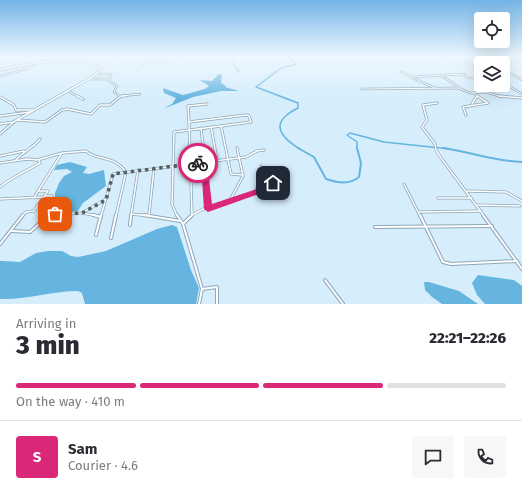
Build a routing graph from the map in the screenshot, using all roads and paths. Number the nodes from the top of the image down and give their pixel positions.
1 (22, 70) edge
2 (100, 70) edge
3 (401, 72) dead end
4 (510, 72) edge
5 (96, 74) junction
6 (460, 74) junction
7 (465, 74) dead end
8 (0, 76) edge
9 (441, 76) junction
10 (412, 77) junction
11 (474, 78) edge
12 (88, 79) junction
13 (109, 79) junction
14 (522, 80) edge
15 (510, 87) edge
16 (460, 88) junction
17 (362, 89) dead end
18 (436, 89) junction
19 (68, 91) junction
20 (473, 93) junction
21 (140, 94) dead end
22 (522, 94) edge
23 (477, 95) junction
24 (122, 96) junction
25 (0, 97) edge
26 (522, 98) edge
27 (83, 99) dead end
28 (437, 103) dead end
29 (208, 104) dead end
30 (472, 105) junction
31 (35, 110) junction
32 (31, 112) junction
33 (466, 115) dead end
34 (0, 116) edge
35 (18, 120) junction
36 (14, 122) junction
37 (189, 122) junction
38 (0, 124) edge
39 (221, 126) junction
40 (211, 127) junction
41 (201, 128) junction
42 (188, 130) junction
43 (0, 134) edge
44 (40, 139) dead end
45 (237, 148) dead end
46 (264, 150) dead end
47 (24, 151) junction
48 (62, 153) junction
49 (0, 156) edge
50 (239, 157) junction
51 (228, 159) junction
52 (16, 160) junction
53 (37, 160) junction
54 (216, 160) junction
55 (204, 162) junction
56 (0, 163) edge
57 (190, 164) junction
58 (172, 166) junction
59 (261, 166) dead end
60 (154, 168) junction
61 (138, 170) junction
62 (126, 172) junction
63 (243, 174) junction
64 (273, 183) dead end
65 (404, 184) dead end
66 (0, 187) edge
67 (38, 191) junction
68 (467, 191) junction
69 (255, 192) junction
70 (44, 197) junction
71 (34, 198) junction
72 (438, 198) dead end
73 (471, 198) junction
74 (0, 199) edge
75 (106, 200) junction
76 (522, 201) edge
77 (229, 202) junction
78 (477, 205) junction
79 (520, 206) dead end
80 (208, 209) junction
81 (481, 211) junction
82 (418, 212) junction
83 (82, 213) junction
84 (131, 214) junction
85 (149, 215) junction
86 (192, 215) junction
87 (47, 216) junction
88 (101, 216) junction
89 (181, 222) junction
90 (183, 224) junction
91 (130, 225) dead end
92 (492, 226) junction
93 (375, 227) dead end
94 (426, 227) junction
95 (12, 231) junction
96 (96, 235) dead end
97 (111, 238) dead end
98 (4, 239) junction
99 (0, 240) edge
100 (0, 244) edge
101 (517, 262) junction
102 (522, 269) edge
103 (326, 280) dead end
104 (202, 289) junction
105 (199, 304) edge
106 (217, 304) edge
107 (343, 304) edge

1 - 8 street
2 - 5 street
3 - 10 street
4 - 14 street
5 - 12 street
5 - 13 street
6 - 7 street
6 - 9 street
6 - 11 street
9 - 10 street
9 - 16 street
10 - 18 street
12 - 13 street
12 - 19 street
13 - 24 street
15 - 22 street
16 - 18 street
16 - 20 street
17 - 18 street
19 - 27 street
19 - 31 street
20 - 23 street
20 - 26 street
21 - 24 street
23 - 30 street
23 - 30 street
24 - 35 street
25 - 31 street
28 - 68 street
29 - 37 street
30 - 33 street
31 - 32 street
32 - 34 street
32 - 35 street
35 - 36 street
36 - 38 street
36 - 43 street
37 - 39 street
37 - 42 street
39 - 40 street
39 - 51 street
40 - 41 street
40 - 54 street
41 - 42 street
41 - 55 street
42 - 57 street
42 - 58 street
44 - 47 street
45 - 50 street
46 - 50 street
47 - 49 street
47 - 52 street
48 - 53 street
48 - 62 street
48 - 67 street
50 - 51 street
50 - 63 street
51 - 54 street
51 - 63 street
52 - 53 street
52 - 56 street
53 - 66 street
54 - 55 street
55 - 57 street
55 - 80 street
57 - 58 street
57 - 86 street
58 - 60 street
58 - 89 street
59 - 69 street
60 - 61 street
60 - 85 street
61 - 62 street
61 - 84 street
62 - 75 street
62 - 97 street
63 - 77 street
64 - 69 street
65 - 82 street
67 - 70 street
67 - 71 street
68 - 73 street
68 - 76 street
69 - 77 street
70 - 71 street
70 - 87 street
70 - 95 street
71 - 74 street
72 - 73 street
73 - 78 street
75 - 83 street
75 - 88 street
77 - 80 street
78 - 79 street
78 - 81 street
80 - 86 street
81 - 82 street
81 - 92 street
82 - 94 street
83 - 87 street
83 - 88 street
84 - 85 street
84 - 91 street
85 - 89 street
86 - 90 street
87 - 95 street
88 - 96 street
89 - 90 street
90 - 104 street
92 - 94 street
92 - 101 street
93 - 94 street
94 - 101 street
95 - 98 street
98 - 99 street
98 - 100 street
101 - 102 street
103 - 107 street
104 - 105 street
104 - 106 street

